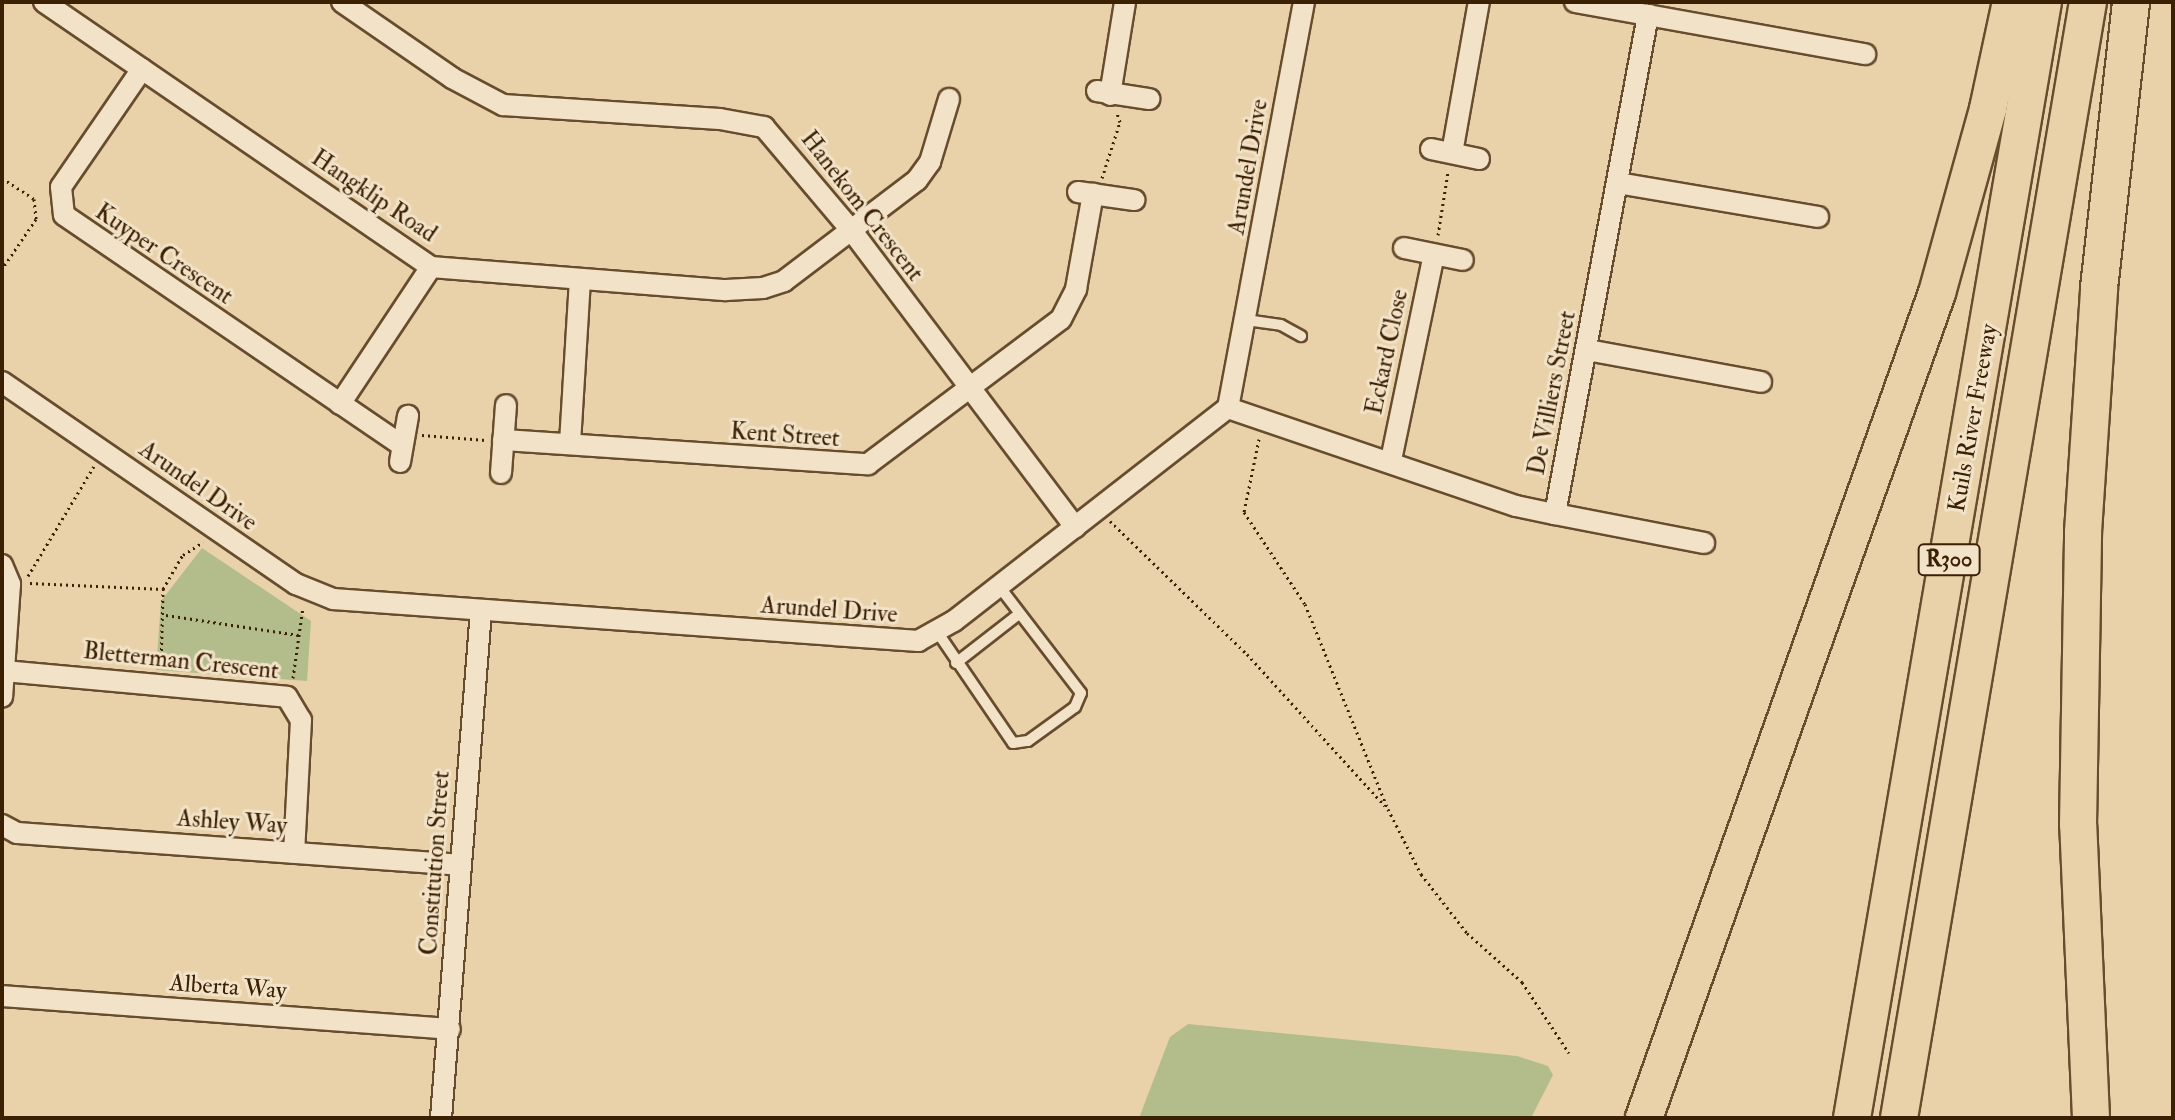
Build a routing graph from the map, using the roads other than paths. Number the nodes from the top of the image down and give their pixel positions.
1 (44, 2) edge
2 (342, 2) edge
3 (1125, 2) edge
4 (1304, 2) edge
5 (1479, 2) edge
6 (1575, 2) edge
7 (2011, 2) edge
8 (2043, 2) edge
9 (2088, 2) edge
10 (2131, 2) edge
11 (1648, 15) junction
12 (1865, 54) dead end
13 (142, 69) junction
14 (949, 99) dead end
15 (1149, 99) dead end
16 (1431, 149) dead end
17 (1452, 153) junction
18 (1479, 159) dead end
19 (1618, 183) junction
20 (1134, 200) dead end
21 (1818, 217) dead end
22 (852, 231) junction
23 (1404, 248) dead end
24 (1434, 255) junction
25 (1463, 260) dead end
26 (431, 267) junction
27 (580, 280) junction
28 (1246, 320) junction
29 (1301, 336) dead end
30 (1587, 350) junction
31 (2, 382) edge
32 (1761, 382) dead end
33 (973, 390) junction
34 (340, 404) junction
35 (506, 405) dead end
36 (1228, 408) junction
37 (403, 439) road end
38 (503, 440) junction
39 (570, 443) junction
40 (1391, 460) junction
41 (501, 473) dead end
42 (1555, 514) junction
43 (1075, 527) junction
44 (1704, 543) dead end
45 (2, 565) edge
46 (999, 586) junction
47 (481, 611) junction
48 (1019, 614) junction
49 (938, 633) junction
50 (956, 663) junction
51 (4, 671) junction
52 (2, 697) edge
53 (2, 825) edge
54 (294, 853) junction
55 (460, 865) junction
56 (2, 996) edge
57 (450, 1029) junction
58 (441, 1118) edge
59 (1644, 1118) edge
60 (1852, 1118) edge
61 (1899, 1118) edge
62 (2091, 1118) edge

1 - 13 street, Hangklip Road
2 - 22 street, Hanekom Crescent
3 - 15 street
4 - 28 street, Arundel Drive
5 - 17 street
6 - 11 street
7 - 59 highway
8 - 60 highway, Kuils River Freeway / R300
9 - 61 highway, Kuils River Freeway / R300
10 - 62 highway
11 - 12 street
11 - 19 street, De Villiers Street
13 - 26 street, Hangklip Road
13 - 34 street, Kuyper Crescent
14 - 22 street, Hangklip Road
16 - 17 street
17 - 18 street
19 - 21 street
19 - 30 street, De Villiers Street
20 - 33 street, Kent Street
22 - 27 street, Hangklip Road
22 - 33 street, Hanekom Crescent
23 - 24 street
24 - 25 street
24 - 40 street, Eckard Close
26 - 27 street, Hangklip Road
26 - 34 street
27 - 39 street
28 - 29 lane
28 - 36 street, Arundel Drive
30 - 32 street
30 - 42 street, De Villiers Street
31 - 47 street, Arundel Drive
33 - 39 street, Kent Street
33 - 43 street, Hanekom Crescent
34 - 37 street, Kuyper Crescent
35 - 38 street
36 - 40 street, De Villiers Street
36 - 43 street, Arundel Drive
38 - 39 street, Kent Street
38 - 41 street
40 - 42 street, De Villiers Street
42 - 44 street
43 - 46 street, Arundel Drive
45 - 51 street
46 - 48 lane
46 - 49 street, Arundel Drive
47 - 49 street, Arundel Drive
47 - 55 street, Constitution Street
48 - 50 lane
48 - 50 lane
49 - 50 lane
51 - 52 street
51 - 54 street, Bletterman Crescent
53 - 54 street, Ashley Way
54 - 55 street, Ashley Way
55 - 57 street, Constitution Street
56 - 57 street, Alberta Way
57 - 58 street, Constitution Street

